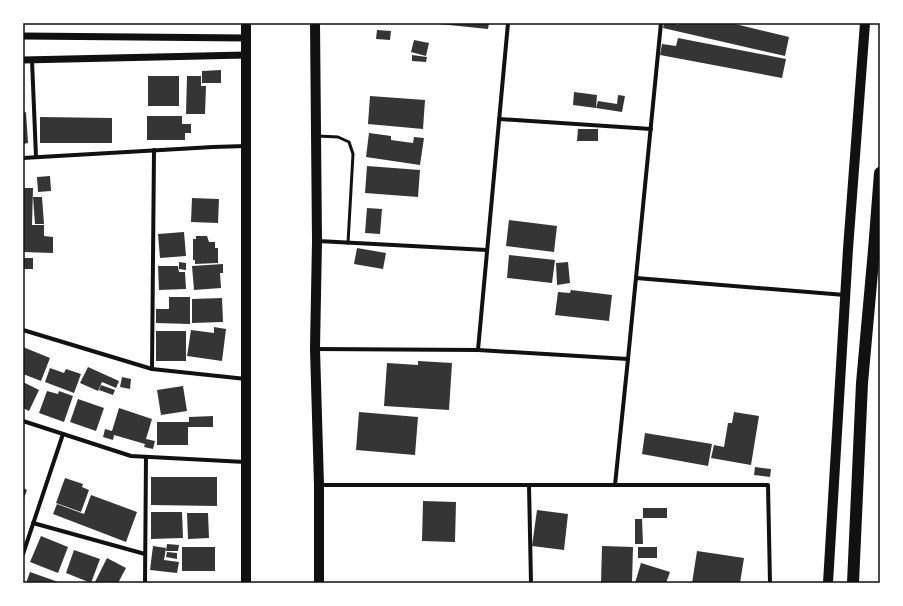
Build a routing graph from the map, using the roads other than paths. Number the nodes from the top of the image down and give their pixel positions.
1 (246, 23) edge
2 (316, 23) edge
3 (508, 23) edge
4 (661, 23) edge
5 (865, 23) edge
6 (23, 36) edge
7 (246, 38) junction
8 (246, 55) junction
9 (23, 60) edge
10 (32, 60) junction
11 (499, 119) junction
12 (651, 129) junction
13 (316, 136) junction
14 (246, 146) junction
15 (154, 150) junction
16 (36, 157) junction
17 (23, 158) edge
18 (880, 173) edge
19 (317, 242) junction
20 (348, 243) junction
21 (487, 250) junction
22 (636, 278) junction
23 (846, 295) junction
24 (23, 330) edge
25 (315, 349) junction
26 (478, 350) junction
27 (628, 359) junction
28 (152, 369) junction
29 (246, 379) junction
30 (23, 421) edge
31 (63, 434) junction
32 (146, 457) junction
33 (246, 462) junction
34 (319, 485) junction
35 (529, 485) junction
36 (615, 485) junction
37 (33, 523) junction
38 (23, 554) edge
39 (145, 554) junction
40 (145, 583) edge
41 (246, 583) edge
42 (319, 583) edge
43 (531, 583) edge
44 (770, 583) edge
45 (828, 583) edge
46 (853, 583) edge

1 - 7 main road
2 - 13 main road
3 - 11 street
4 - 12 street
5 - 23 main road
6 - 7 street
7 - 8 main road
8 - 10 street
8 - 14 main road
9 - 10 street
10 - 16 street
11 - 12 street
11 - 21 street
12 - 22 street
13 - 19 main road
13 - 20 lane
14 - 15 street
14 - 29 main road
15 - 16 street
15 - 28 street
16 - 17 street
18 - 46 highway
19 - 20 street
19 - 25 main road
20 - 21 street
21 - 26 street
22 - 23 street
22 - 27 street
23 - 45 main road
24 - 28 street
25 - 26 street
25 - 34 main road
26 - 27 street
27 - 36 street
28 - 29 street
29 - 33 main road
30 - 31 street
31 - 32 street
31 - 37 street
32 - 33 street
32 - 39 street
33 - 41 main road
34 - 35 street
34 - 42 main road
35 - 36 street
35 - 43 street
36 - 44 street
37 - 38 street
37 - 39 street
39 - 40 street

